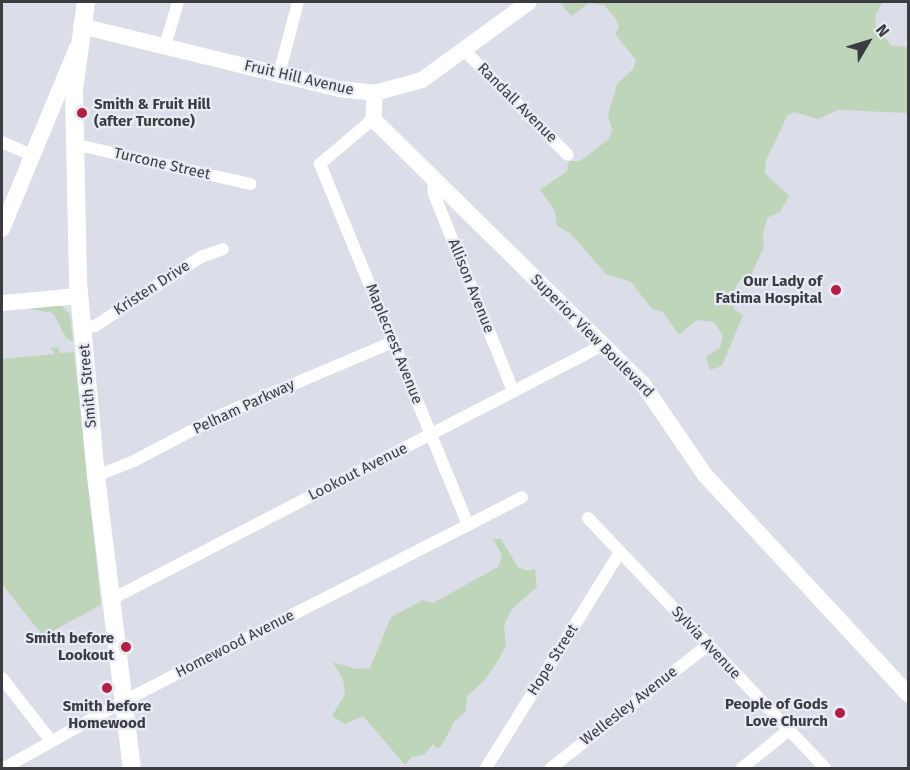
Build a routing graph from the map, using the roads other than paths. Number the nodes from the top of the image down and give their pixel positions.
1 (86, 2) edge
2 (178, 2) edge
3 (298, 2) edge
4 (529, 2) edge
5 (81, 26) junction
6 (165, 46) junction
7 (77, 48) junction
8 (465, 51) junction
9 (279, 74) junction
10 (375, 93) junction
11 (373, 120) junction
12 (2, 142) edge
13 (73, 144) junction
14 (568, 154) dead end
15 (31, 155) junction
16 (433, 180) junction
17 (251, 184) dead end
18 (2, 229) edge
19 (223, 249) dead end
20 (79, 296) junction
21 (5, 299) edge
22 (82, 328) junction
23 (393, 342) junction
24 (603, 345) junction
25 (513, 391) junction
26 (431, 434) junction
27 (96, 476) junction
28 (522, 497) dead end
29 (588, 518) dead end
30 (468, 524) junction
31 (620, 552) junction
32 (112, 599) junction
33 (708, 645) junction
34 (2, 678) edge
35 (909, 693) edge
36 (124, 701) junction
37 (789, 730) junction
38 (51, 741) junction
39 (4, 768) edge
40 (132, 768) edge
41 (486, 768) edge
42 (551, 768) edge
43 (742, 768) edge
44 (825, 768) edge

1 - 5 main road, Smith Street
2 - 6 street
3 - 9 street
4 - 8 street, Fruit Hill Avenue
5 - 6 street, Fruit Hill Avenue
5 - 7 main road, Smith Street
6 - 9 street, Fruit Hill Avenue
7 - 13 main road, Smith Street
7 - 15 street
8 - 10 street, Fruit Hill Avenue
8 - 14 street, Randall Avenue
9 - 10 street, Fruit Hill Avenue
10 - 11 street
11 - 16 street, Superior View Boulevard
11 - 23 street, Maplecrest Avenue
12 - 15 street
13 - 17 street, Turcone Street
13 - 20 main road, Smith Street
15 - 18 street
16 - 24 street, Superior View Boulevard
16 - 25 street, Allison Avenue
19 - 22 street, Kristen Drive
20 - 21 street
20 - 22 main road, Smith Street
22 - 27 main road, Smith Street
23 - 26 street, Maplecrest Avenue
23 - 27 street, Pelham Parkway
24 - 25 street, Lookout Avenue
24 - 35 street, Superior View Boulevard
25 - 26 street, Lookout Avenue
26 - 30 street, Maplecrest Avenue
26 - 32 street, Lookout Avenue
27 - 32 main road, Smith Street
28 - 30 street, Homewood Avenue
29 - 31 street, Sylvia Avenue
30 - 36 street, Homewood Avenue
31 - 33 street, Sylvia Avenue
31 - 41 street, Hope Street
32 - 36 main road, Smith Street
33 - 37 street, Sylvia Avenue
33 - 42 street, Wellesley Avenue
34 - 38 street
36 - 38 street, Homewood Avenue
36 - 40 main road, Smith Street
37 - 43 street
37 - 44 street, Sylvia Avenue
38 - 39 street, Homewood Avenue

